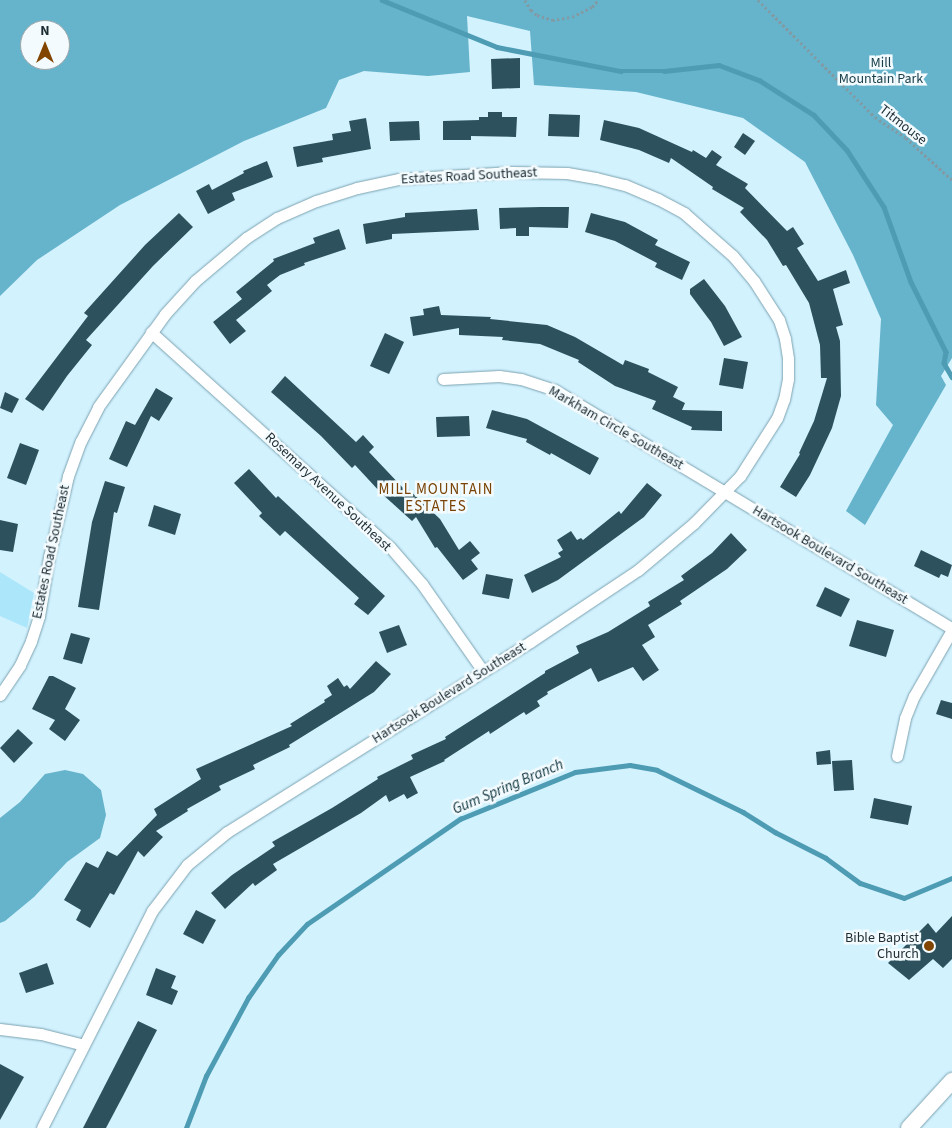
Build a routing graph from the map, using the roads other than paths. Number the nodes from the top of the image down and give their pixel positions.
1 (151, 332) junction
2 (443, 379) dead end
3 (724, 492) junction
4 (952, 629) edge
5 (483, 671) junction
6 (0, 695) edge
7 (897, 756) dead end
8 (0, 1029) edge
9 (84, 1044) junction
10 (952, 1081) edge
11 (42, 1128) edge
12 (909, 1128) edge

1 - 3 street, Estates Road Southeast
1 - 5 street, Rosemary Avenue Southeast
1 - 6 street, Estates Road Southeast
2 - 3 street, Markham Circle Southeast
3 - 4 street, Hartsook Boulevard Southeast
3 - 5 street, Hartsook Boulevard Southeast
4 - 7 street
5 - 9 street, Hartsook Boulevard Southeast
8 - 9 street
9 - 11 street, Hartsook Boulevard Southeast
10 - 12 street

